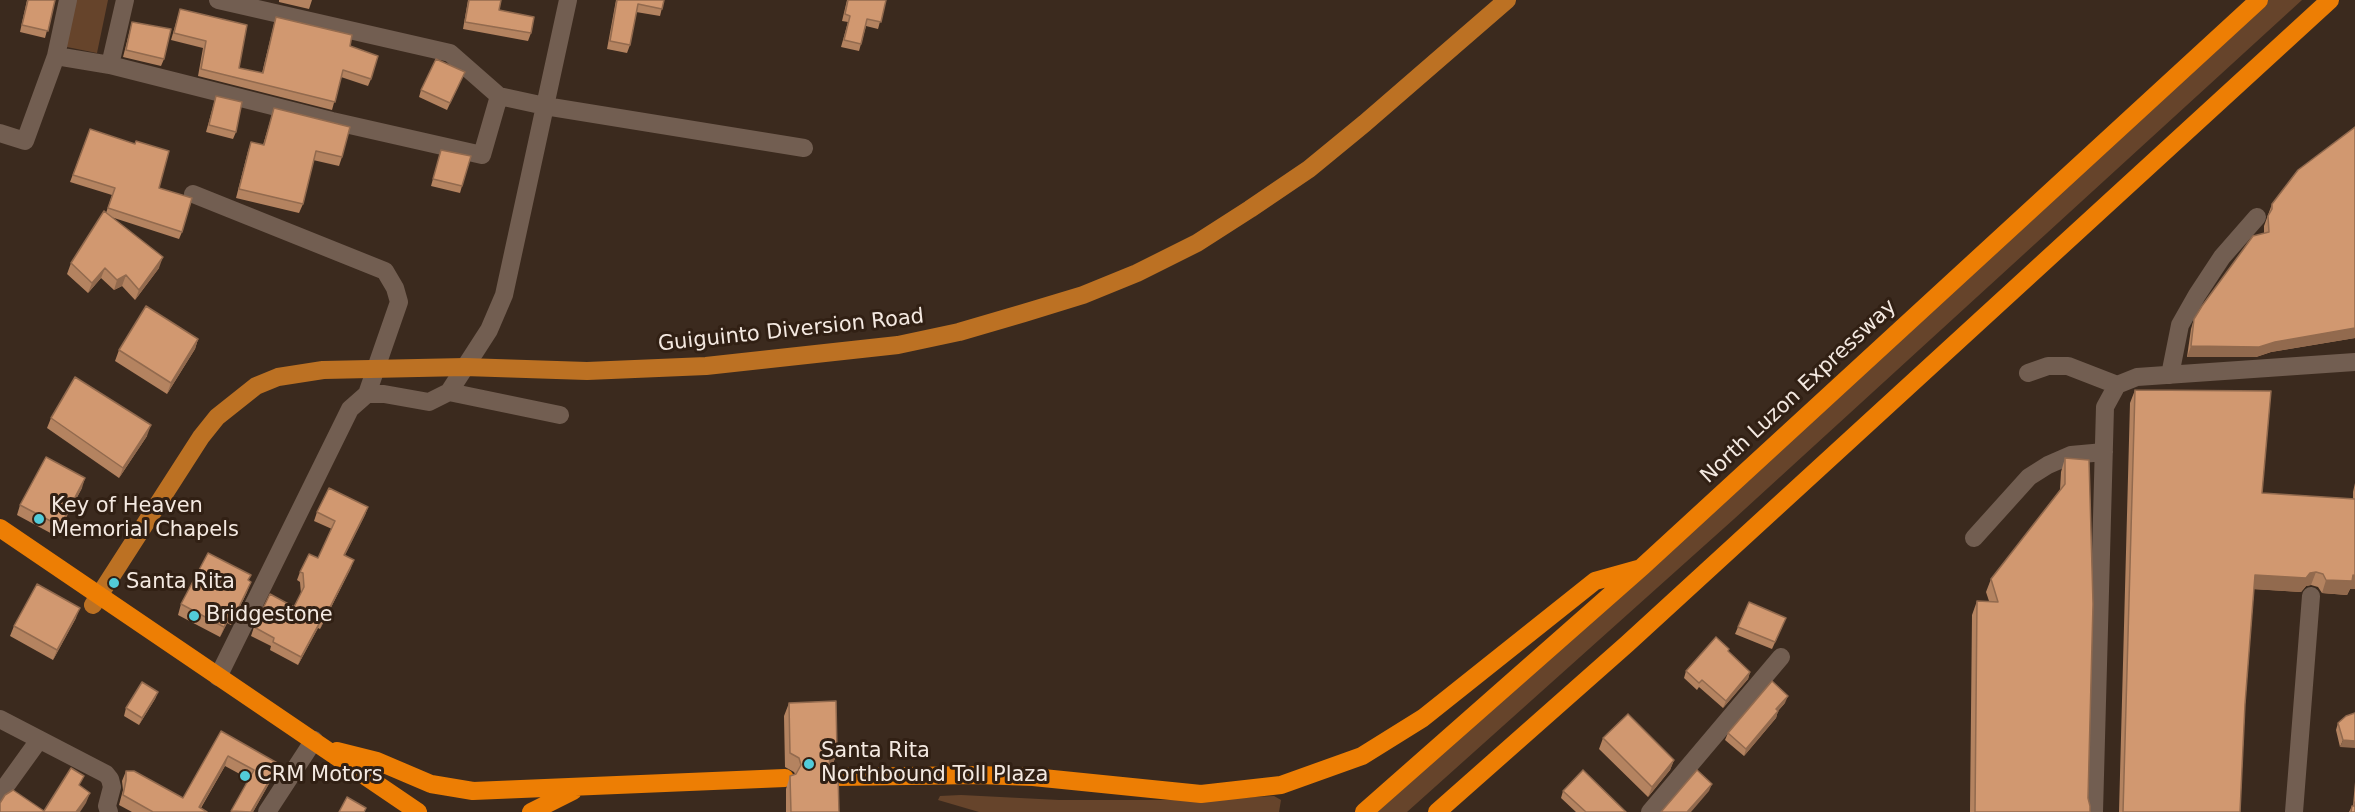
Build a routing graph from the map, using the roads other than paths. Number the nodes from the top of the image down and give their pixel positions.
1 (68, 0) edge
2 (125, 0) edge
3 (218, 0) edge
4 (568, 0) edge
5 (1507, 0) edge
6 (2259, 0) edge
7 (2330, 0) edge
8 (56, 56) junction
9 (110, 64) junction
10 (500, 96) junction
11 (545, 106) junction
12 (0, 133) edge
13 (804, 148) dead end
14 (193, 194) dead end
15 (2257, 217) dead end
16 (2355, 362) edge
17 (465, 368) junction
18 (2028, 373) dead end
19 (2170, 375) junction
20 (2117, 385) junction
21 (448, 392) junction
22 (367, 394) junction
23 (560, 415) dead end
24 (2103, 452) junction
25 (0, 528) edge
26 (1974, 538) dead end
27 (1642, 567) junction
28 (2311, 596) dead end
29 (93, 605) dead end
30 (1781, 657) dead end
31 (218, 677) junction
32 (0, 719) edge
33 (39, 740) junction
34 (321, 744) junction
35 (834, 777) edge
36 (785, 778) dead end
37 (580, 788) junction
38 (0, 794) edge
39 (109, 812) edge
40 (267, 812) edge
41 (418, 812) edge
42 (531, 812) edge
43 (1364, 812) edge
44 (1437, 812) edge
45 (1650, 812) edge
46 (2094, 812) edge
47 (2294, 812) edge

1 - 8 street
2 - 9 street
3 - 10 street
4 - 11 street
5 - 17 main road, Guiguinto Diversion Road
6 - 27 highway, North Luzon Expressway
7 - 44 highway
8 - 9 street
8 - 12 street
9 - 10 street
10 - 11 street
11 - 13 street
11 - 17 street
14 - 22 street
15 - 19 street
16 - 19 street
17 - 21 street
17 - 29 main road, Guiguinto Diversion Road
18 - 20 street
19 - 20 street
20 - 24 street
21 - 22 street
21 - 23 street
22 - 31 street
24 - 26 street
24 - 46 street
25 - 31 highway
27 - 35 highway
27 - 43 highway, North Luzon Expressway
28 - 47 street
30 - 45 street
31 - 34 highway
32 - 33 street
33 - 38 street
33 - 39 street
34 - 37 highway
34 - 40 street
34 - 41 highway
36 - 37 highway
37 - 42 highway

